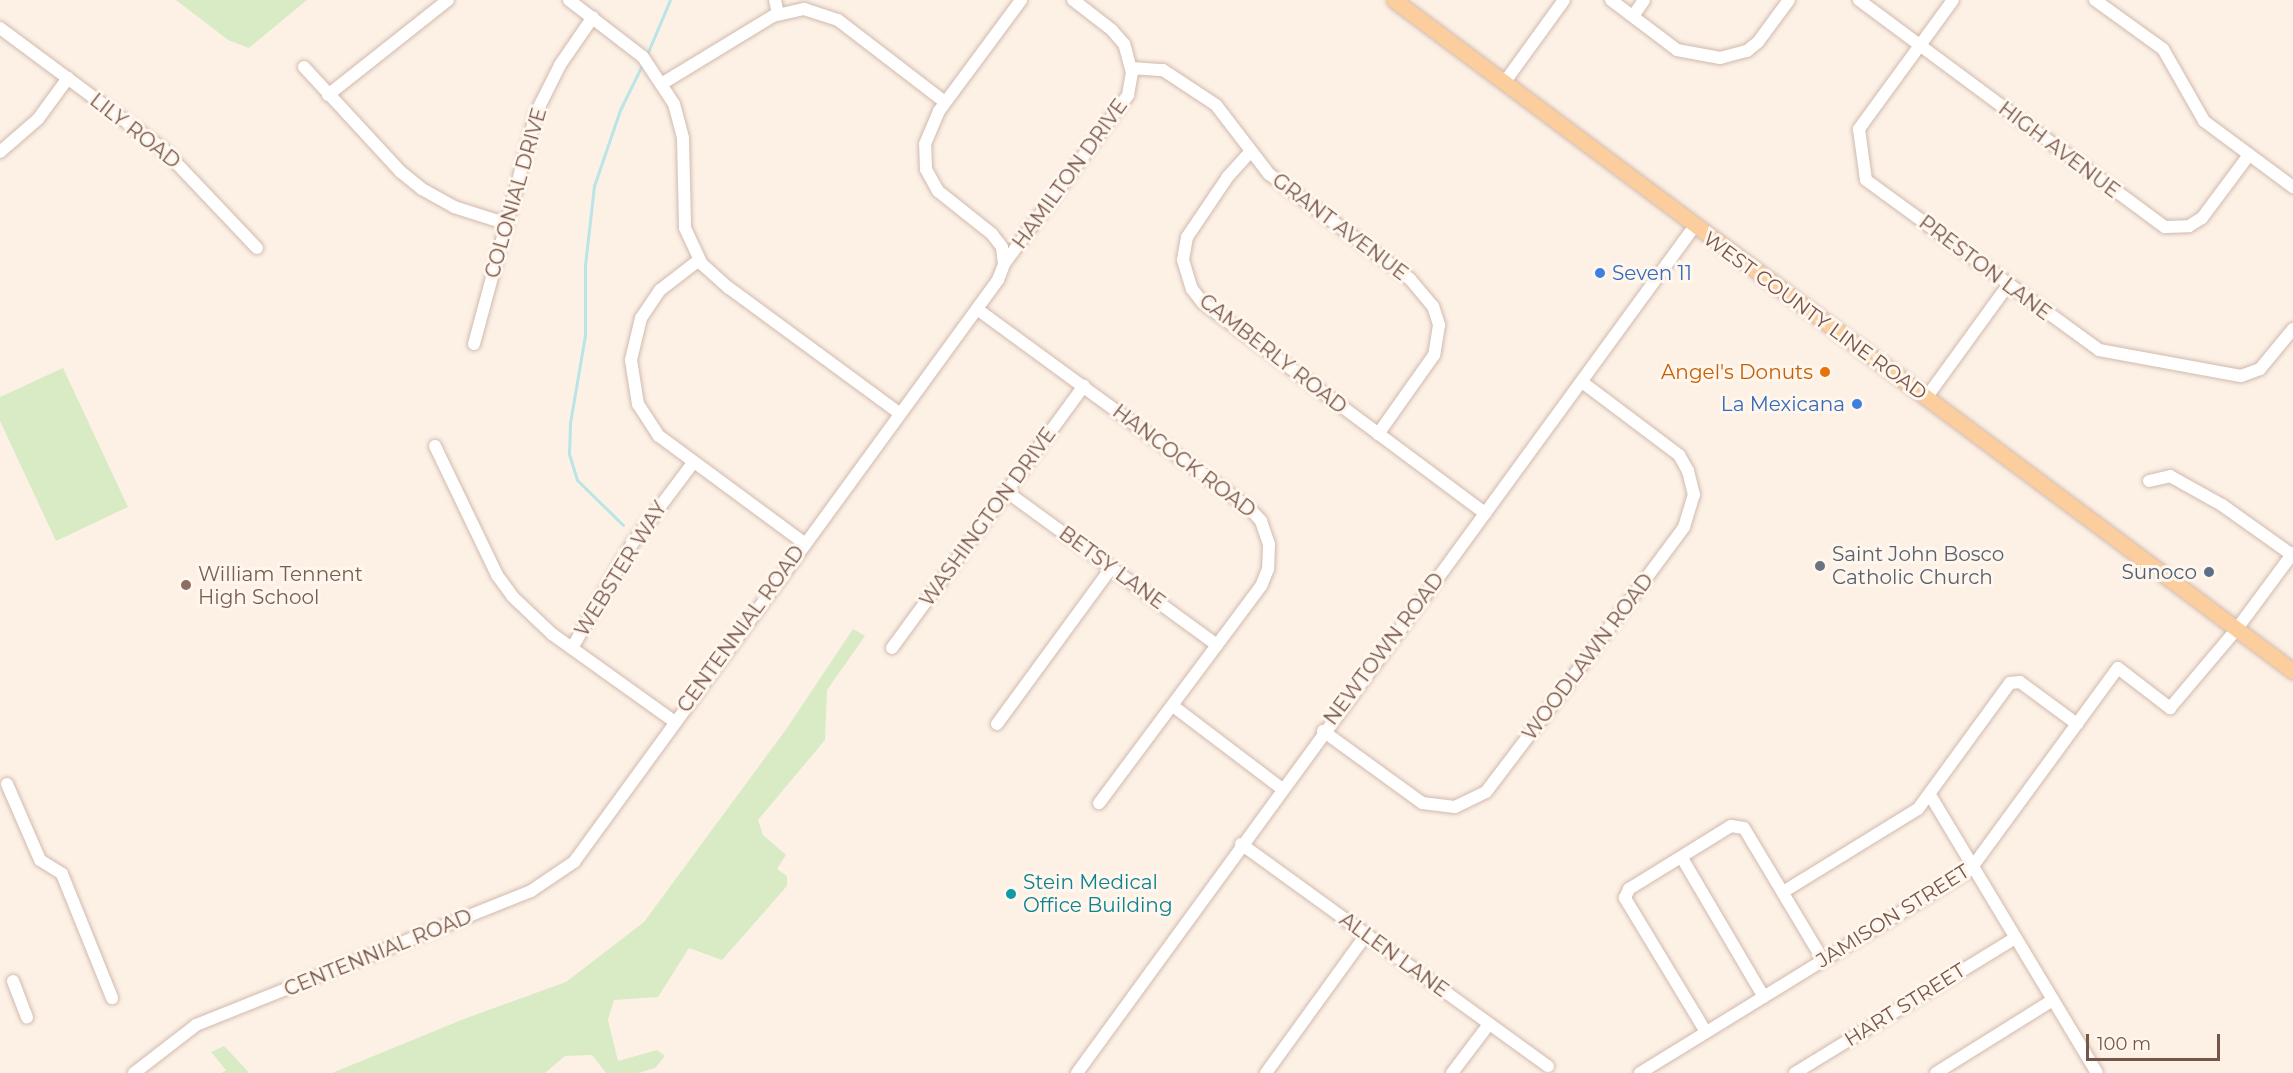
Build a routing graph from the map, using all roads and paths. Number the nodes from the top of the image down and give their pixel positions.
1 (448, 0) edge
2 (569, 0) edge
3 (774, 0) edge
4 (1021, 0) edge
5 (1073, 0) edge
6 (1394, 0) edge
7 (1564, 0) edge
8 (1611, 0) edge
9 (1644, 0) edge
10 (1789, 0) edge
11 (1859, 0) edge
12 (1953, 0) edge
13 (2095, 0) edge
14 (778, 14) junction
15 (1633, 16) junction
16 (593, 17) junction
17 (0, 28) edge
18 (1921, 45) junction
19 (304, 67) dead end
20 (1131, 68) junction
21 (68, 78) junction
22 (663, 83) junction
23 (1504, 83) junction
24 (328, 95) junction
25 (945, 102) junction
26 (1251, 151) junction
27 (0, 152) edge
28 (2249, 155) junction
29 (2293, 187) edge
30 (504, 223) junction
31 (1694, 227) junction
32 (257, 248) dead end
33 (699, 260) junction
34 (1004, 264) junction
35 (2008, 285) junction
36 (978, 309) junction
37 (2293, 329) edge
38 (474, 344) dead end
39 (1582, 382) junction
40 (1084, 386) junction
41 (1926, 398) junction
42 (899, 413) junction
43 (1378, 434) junction
44 (435, 446) dead end
45 (692, 464) junction
46 (2149, 482) dead end
47 (1007, 492) junction
48 (1485, 513) junction
49 (804, 543) junction
50 (2292, 554) edge
51 (1111, 568) junction
52 (2236, 630) junction
53 (1217, 645) junction
54 (572, 648) junction
55 (892, 648) dead end
56 (2293, 671) edge
57 (1173, 706) junction
58 (675, 722) junction
59 (2076, 723) junction
60 (997, 724) dead end
61 (1323, 731) junction
62 (7, 784) dead end
63 (1281, 788) junction
64 (1930, 795) junction
65 (1099, 803) dead end
66 (1241, 844) junction
67 (1682, 858) junction
68 (1972, 868) junction
69 (1783, 892) junction
70 (1366, 935) junction
71 (2015, 938) junction
72 (1823, 960) junction
73 (13, 981) dead end
74 (1764, 997) junction
75 (112, 998) dead end
76 (2054, 1000) junction
77 (27, 1017) dead end
78 (1489, 1024) junction
79 (1706, 1032) junction
80 (1548, 1066) dead end
81 (134, 1073) edge
82 (1077, 1073) edge
83 (1266, 1073) edge
84 (1452, 1073) edge
85 (1640, 1073) edge
86 (1795, 1073) edge
87 (1936, 1073) edge
88 (2097, 1073) edge

1 - 24 street
2 - 16 street
3 - 14 street
4 - 25 street
5 - 20 street
6 - 23 main road, WEST COUNTY LINE ROAD
7 - 23 street
8 - 15 street
9 - 15 street
10 - 15 street
11 - 18 street, HIGH AVENUE
12 - 18 street, PRESTON LANE
13 - 28 street
14 - 22 street
14 - 25 street
16 - 22 street
16 - 30 street, COLONIAL DRIVE
17 - 21 street, LILY ROAD
18 - 28 street, HIGH AVENUE
18 - 35 street, PRESTON LANE
19 - 24 street
20 - 26 street, GRANT AVENUE
20 - 34 street, HAMILTON DRIVE
21 - 27 street
21 - 32 street, LILY ROAD
22 - 33 street
23 - 31 main road, WEST COUNTY LINE ROAD
24 - 30 street
25 - 34 street
26 - 43 street, GRANT AVENUE
26 - 43 street, CAMBERLY ROAD
28 - 29 street
30 - 38 street, COLONIAL DRIVE
31 - 39 street, NEWTOWN ROAD
31 - 41 main road, WEST COUNTY LINE ROAD
33 - 42 street
33 - 45 street
34 - 36 street, CENTENNIAL ROAD
35 - 37 street, PRESTON LANE
35 - 41 street
36 - 40 street, HANCOCK ROAD
36 - 42 street, CENTENNIAL ROAD
39 - 48 street, NEWTOWN ROAD
39 - 61 street, WOODLAWN ROAD
40 - 47 street, WASHINGTON DRIVE
40 - 53 street, HANCOCK ROAD
41 - 52 main road, WEST COUNTY LINE ROAD
42 - 49 street, CENTENNIAL ROAD
43 - 48 street, CAMBERLY ROAD
44 - 54 street
45 - 49 street
45 - 54 street, WEBSTER WAY
46 - 50 street
47 - 51 street, BETSY LANE
47 - 55 street, WASHINGTON DRIVE
48 - 61 street, NEWTOWN ROAD
49 - 58 street, CENTENNIAL ROAD
50 - 52 street
51 - 53 street, BETSY LANE
51 - 60 street
52 - 56 main road, WEST COUNTY LINE ROAD
52 - 59 street, JAMISON STREET
53 - 57 street, HANCOCK ROAD
54 - 58 street
57 - 63 street
57 - 65 street, HANCOCK ROAD
58 - 81 street, CENTENNIAL ROAD
59 - 64 street
59 - 68 street, JAMISON STREET
61 - 63 street, NEWTOWN ROAD
62 - 75 street
63 - 66 street, NEWTOWN ROAD
64 - 68 street
64 - 69 street
66 - 70 street, ALLEN LANE
66 - 82 street, NEWTOWN ROAD
67 - 69 street
67 - 74 street
67 - 79 street
68 - 71 street
68 - 72 street, JAMISON STREET
69 - 72 street
70 - 78 street, ALLEN LANE
70 - 83 street
71 - 76 street
71 - 86 street, HART STREET
72 - 74 street, JAMISON STREET
73 - 77 street
74 - 79 street, JAMISON STREET
76 - 87 street
76 - 88 street
78 - 80 street, ALLEN LANE
78 - 84 street
79 - 85 street, JAMISON STREET

